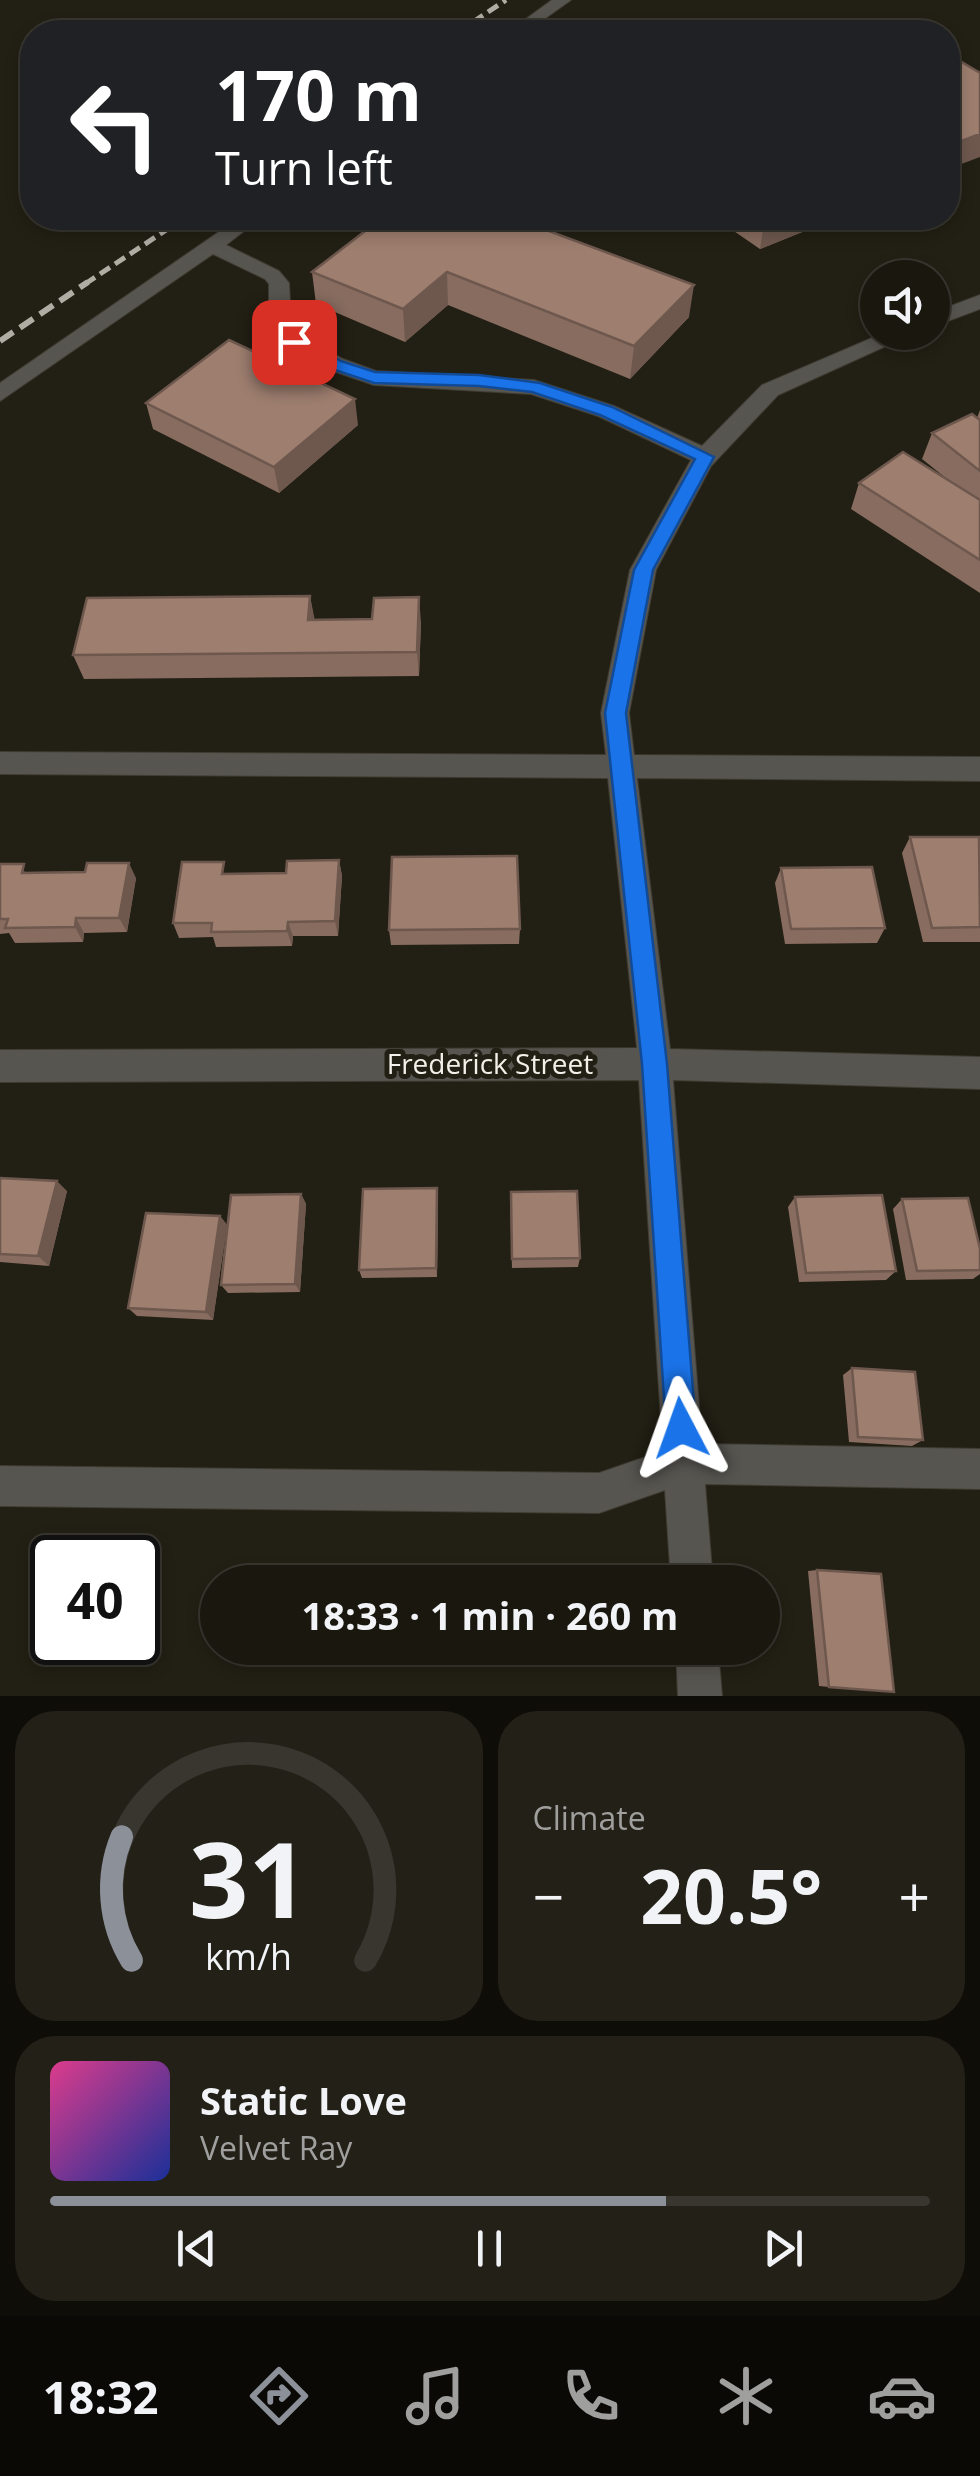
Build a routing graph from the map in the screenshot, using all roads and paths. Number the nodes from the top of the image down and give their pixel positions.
1 (562, 0) edge
2 (533, 20) edge
3 (234, 230) edge
4 (211, 246) junction
5 (980, 301) edge
6 (950, 314) edge
7 (864, 350) edge
8 (0, 394) edge
9 (706, 457) junction
10 (0, 763) edge
11 (621, 766) junction
12 (980, 770) edge
13 (655, 1064) junction
14 (0, 1066) edge
15 (980, 1073) edge
16 (684, 1464) junction
17 (980, 1469) edge
18 (0, 1486) edge
19 (691, 1565) edge
20 (698, 1665) edge
21 (700, 1696) edge

1 - 2 street
3 - 4 street
4 - 8 street
4 - 9 street
5 - 6 street
7 - 9 street
9 - 11 street
10 - 11 street
11 - 12 street
11 - 13 street
13 - 14 street, Frederick Street
13 - 15 street, Frederick Street
13 - 16 street
16 - 17 street
16 - 18 street
16 - 19 street
20 - 21 street

